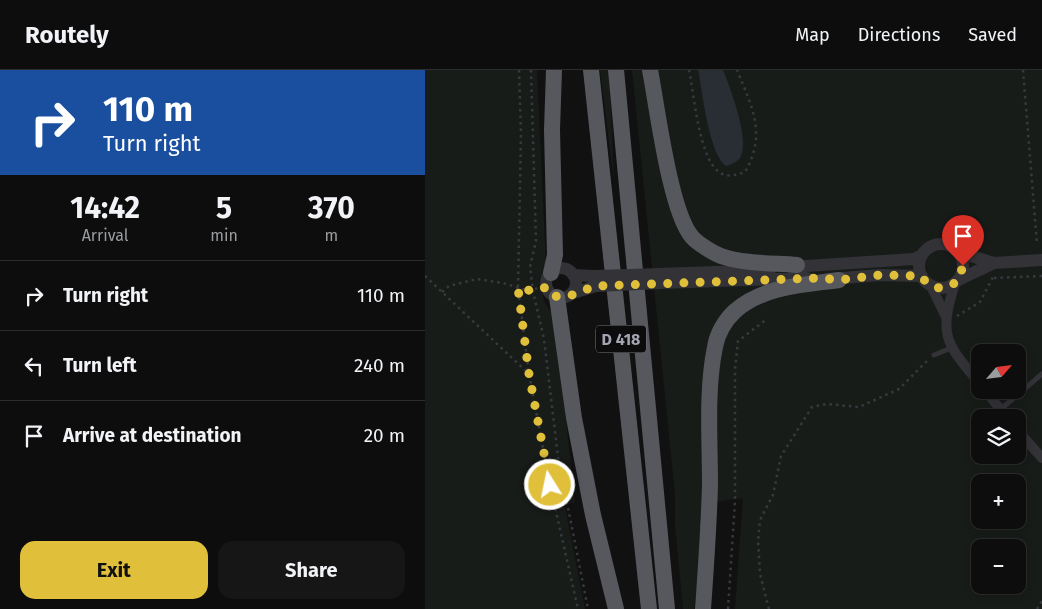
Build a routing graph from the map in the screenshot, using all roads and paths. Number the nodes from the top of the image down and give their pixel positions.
1 (519, 70) edge
2 (554, 70) edge
3 (591, 70) edge
4 (616, 70) edge
5 (651, 70) edge
6 (689, 70) edge
7 (737, 70) edge
8 (1023, 70) edge
9 (1037, 244) dead end
10 (958, 252) junction
11 (921, 255) junction
12 (1042, 260) edge
13 (994, 263) junction
14 (797, 265) junction
15 (573, 275) junction
16 (425, 276) edge
17 (1042, 276) edge
18 (993, 278) junction
19 (660, 279) junction
20 (839, 280) junction
21 (596, 281) junction
22 (926, 281) junction
23 (957, 282) junction
24 (557, 287) junction
25 (518, 288) junction
26 (442, 292) junction
27 (946, 317) junction
28 (767, 319) dead end
29 (951, 348) junction
30 (934, 355) joint
31 (971, 373) edge
32 (529, 374) junction
33 (1042, 374) edge
34 (992, 399) edge
35 (1001, 409) edge
36 (1008, 409) edge
37 (1026, 440) edge
38 (1042, 458) edge
39 (1042, 601) edge
40 (578, 609) edge
41 (616, 609) edge
42 (649, 609) edge
43 (667, 609) edge
44 (703, 609) edge
45 (728, 609) edge
46 (769, 609) edge
47 (1037, 609) edge

1 - 25 path
2 - 24 highway
3 - 42 highway, D 418
4 - 43 highway, D 418
5 - 14 highway
6 - 7 path
8 - 9 path
10 - 11 street
10 - 13 street
10 - 23 street
11 - 14 street
11 - 22 street
12 - 13 street
13 - 18 path
13 - 23 street
14 - 19 street
15 - 21 street
15 - 24 street
15 - 24 street
16 - 26 path
17 - 18 path
18 - 27 path
19 - 20 street
19 - 21 street, bridge
20 - 22 street
20 - 44 highway
21 - 24 street
22 - 23 street
22 - 27 street
23 - 27 street
24 - 25 path
24 - 41 highway
25 - 26 path
25 - 32 path
26 - 32 path
27 - 29 street
28 - 45 path
29 - 30 lane
29 - 31 street
30 - 46 path
32 - 40 path
33 - 36 lane
34 - 35 street
37 - 38 street
39 - 47 path

